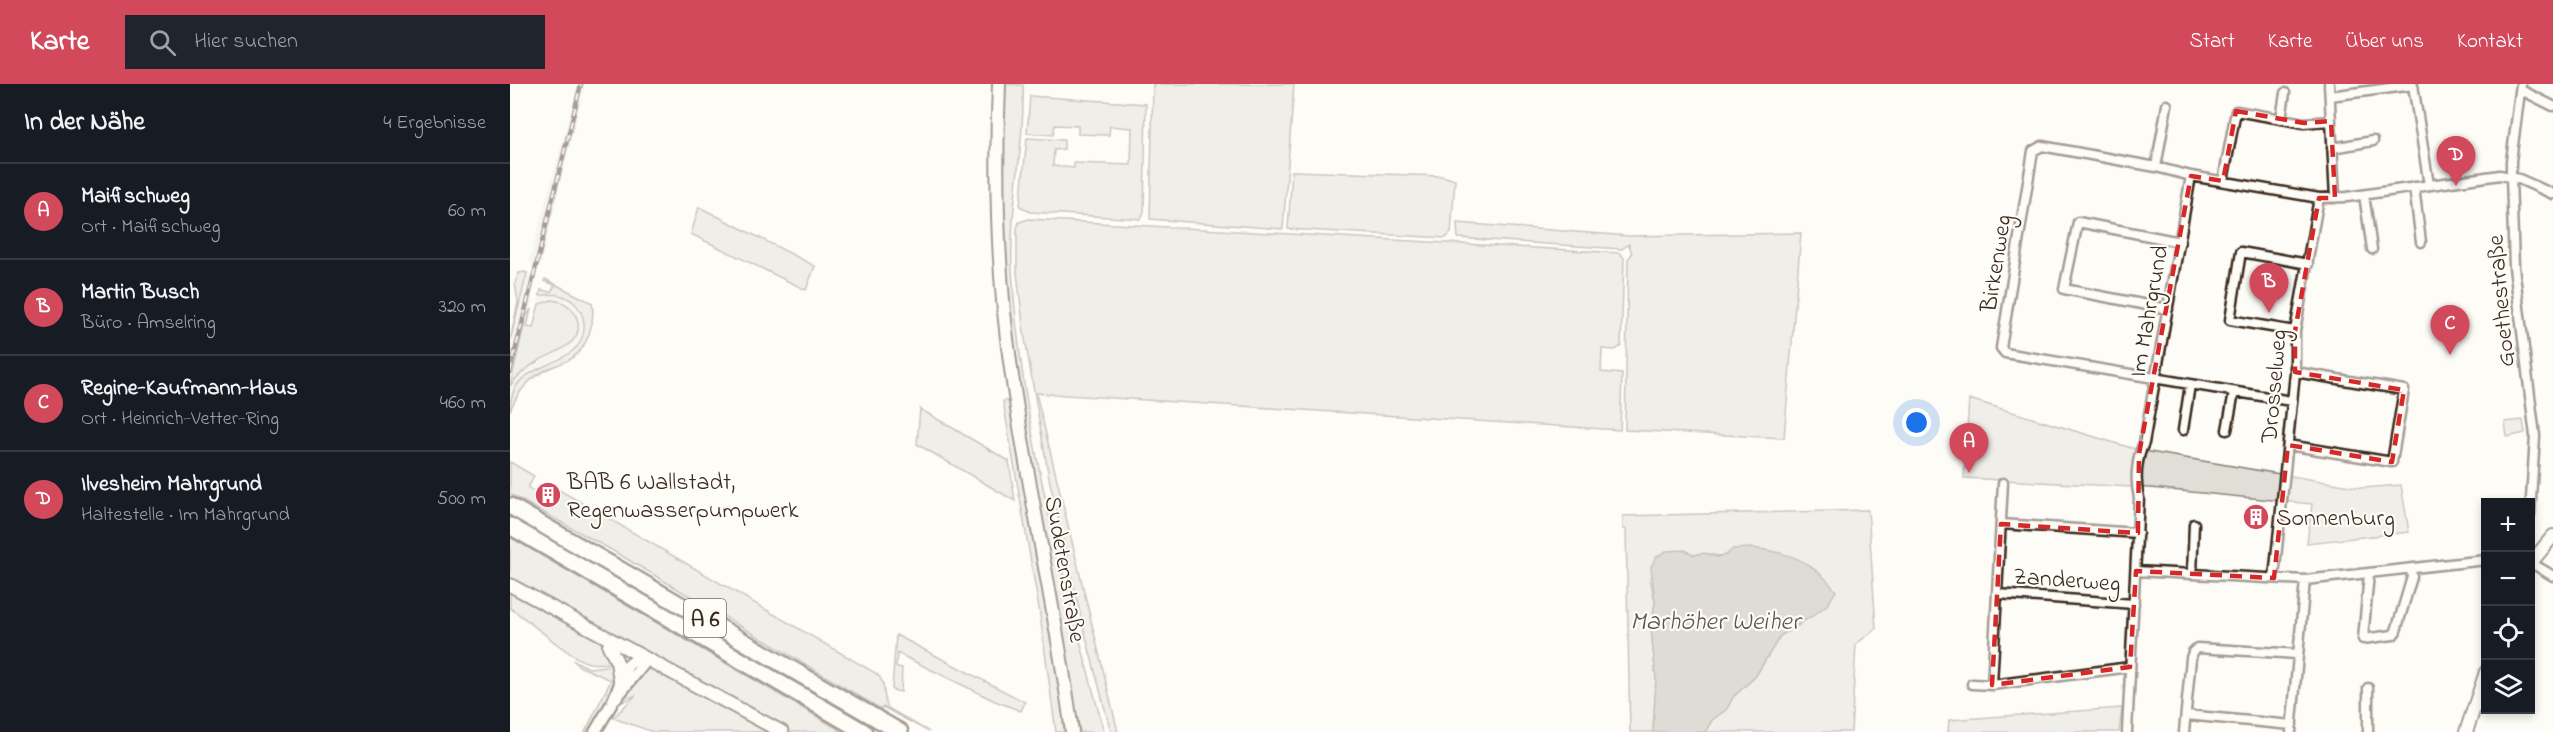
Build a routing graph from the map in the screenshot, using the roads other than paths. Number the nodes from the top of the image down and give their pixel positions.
1 (999, 84) edge
2 (2329, 84) edge
3 (2521, 87) edge
4 (2285, 93) dead end
5 (2330, 96) junction
6 (2168, 105) dead end
7 (2553, 106) edge
8 (2281, 119) junction
9 (2331, 121) junction
10 (2373, 141) dead end
11 (2332, 148) junction
12 (2156, 166) junction
13 (2191, 176) junction
14 (2511, 177) junction
15 (2223, 181) junction
16 (2429, 185) junction
17 (2414, 187) junction
18 (2553, 194) edge
19 (2364, 195) junction
20 (2319, 198) junction
21 (2336, 198) junction
22 (2180, 242) junction
23 (2421, 242) dead end
24 (2372, 249) dead end
25 (2308, 264) junction
26 (2168, 309) junction
27 (2295, 332) junction
28 (2295, 372) junction
29 (2155, 379) junction
30 (2190, 385) junction
31 (2234, 392) junction
32 (2291, 401) junction
33 (2183, 430) dead end
34 (2227, 430) dead end
35 (2288, 445) junction
36 (2003, 483) dead end
37 (2531, 498) edge
38 (510, 506) edge
39 (2194, 524) dead end
40 (2001, 525) junction
41 (510, 526) edge
42 (2138, 533) junction
43 (2553, 536) edge
44 (2535, 558) edge
45 (2481, 561) edge
46 (2535, 565) edge
47 (2411, 569) junction
48 (2136, 571) junction
49 (2192, 574) junction
50 (2368, 574) junction
51 (2553, 576) edge
52 (2274, 579) junction
53 (2304, 580) junction
54 (510, 585) edge
55 (1998, 594) junction
56 (2134, 604) junction
57 (561, 612) junction
58 (609, 646) junction
59 (2298, 654) junction
60 (643, 659) junction
61 (2130, 668) junction
62 (621, 680) junction
63 (1972, 684) dead end
64 (1992, 685) junction
65 (2481, 687) edge
66 (2368, 688) dead end
67 (612, 703) junction
68 (2186, 715) junction
69 (2292, 728) edge
70 (595, 732) edge
71 (782, 732) edge
72 (864, 732) edge
73 (900, 732) edge
74 (1072, 732) edge
75 (2127, 732) edge
76 (2184, 732) edge
77 (2368, 732) edge
78 (2466, 732) edge

1 - 74 main road, Sudetenstraße
2 - 5 street
3 - 7 street
3 - 14 street, Goethestraße
4 - 8 street
5 - 9 street
5 - 16 street
6 - 12 street
8 - 9 street
8 - 15 street
9 - 11 street
10 - 11 street
11 - 21 street
12 - 13 street, Birkenweg
12 - 29 street, Birkenweg
13 - 15 street
13 - 22 street, Im Mahrgrund
14 - 16 street
14 - 18 street
14 - 37 street, Goethestraße
15 - 20 street
16 - 17 street
17 - 19 street
17 - 23 street
19 - 21 street
19 - 24 street
20 - 21 street
20 - 25 street, Drosselweg
22 - 26 street, Im Mahrgrund
22 - 26 street
25 - 27 street, Drosselweg
25 - 27 street
26 - 29 street, Im Mahrgrund
27 - 28 street, Drosselweg
28 - 32 street, Drosselweg
28 - 35 street
29 - 30 street
29 - 42 street, Im Mahrgrund
30 - 31 street
30 - 33 street
31 - 32 street
31 - 34 street
32 - 35 street, Drosselweg
35 - 52 street, Drosselweg
36 - 40 street
38 - 73 highway, A 6
39 - 49 street
40 - 42 street
40 - 55 street
41 - 72 highway, A 6
42 - 48 street, Im Mahrgrund
43 - 44 main road
45 - 47 street
46 - 51 street
47 - 50 street
47 - 50 street
48 - 49 street
48 - 56 street, Im Mahrgrund
49 - 52 street
50 - 53 street
52 - 53 street
53 - 59 street
54 - 57 main road
55 - 56 street, Zanderweg
55 - 64 street
56 - 61 street, Im Mahrgrund
57 - 58 main road
57 - 60 main road
58 - 60 main road
58 - 62 main road
59 - 68 street
59 - 69 street
60 - 62 street
60 - 67 street
60 - 71 main road
61 - 64 street
61 - 75 street, Im Mahrgrund
62 - 67 street
63 - 64 street
65 - 78 main road
66 - 77 street
67 - 70 street
68 - 69 street
68 - 76 street

